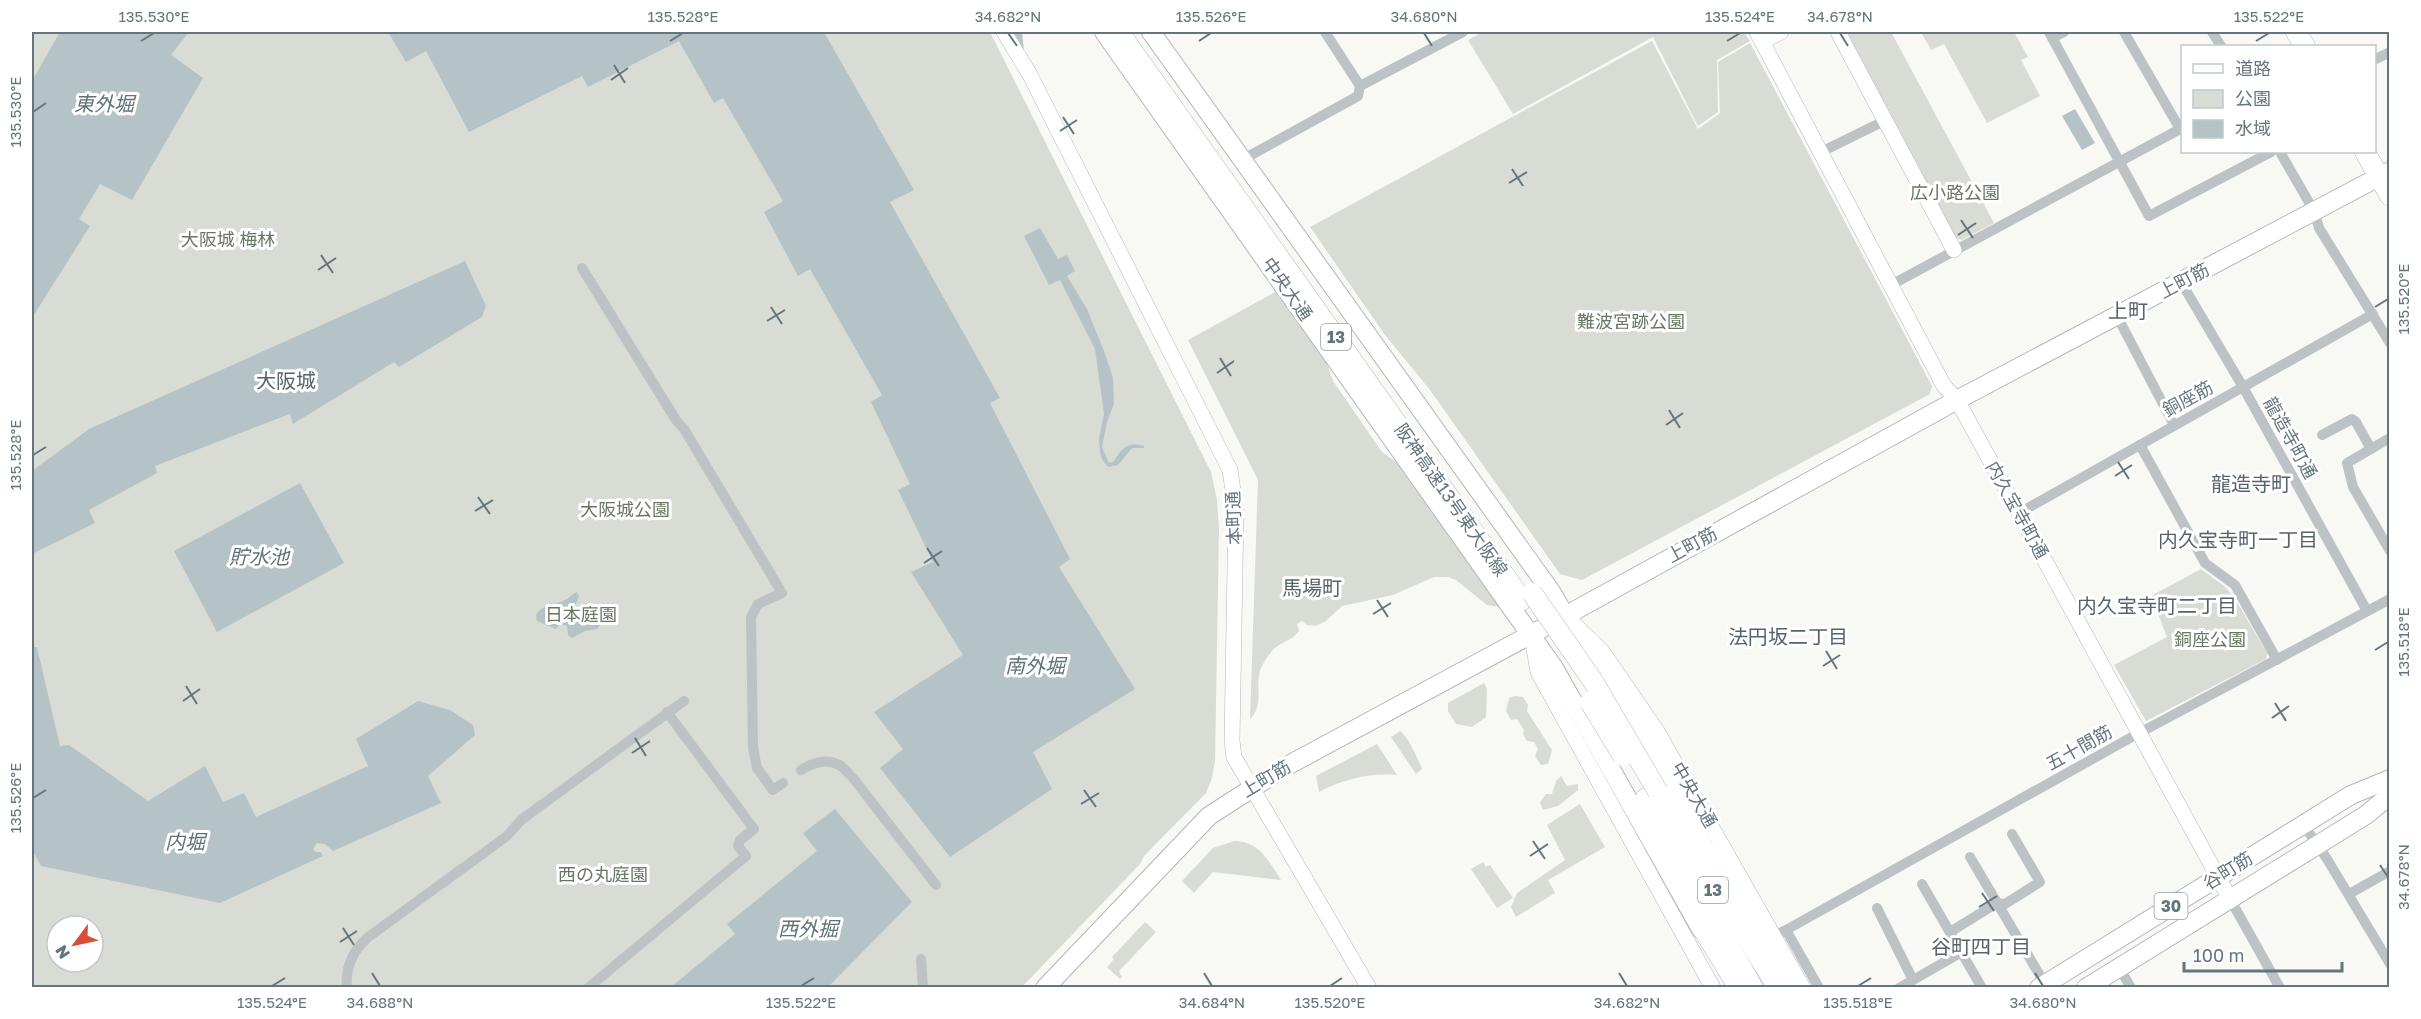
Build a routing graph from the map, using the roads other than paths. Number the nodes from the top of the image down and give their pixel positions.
1 (1004, 32) edge
2 (1017, 32) edge
3 (1104, 32) edge
4 (1119, 32) edge
5 (1135, 32) edge
6 (1151, 32) edge
7 (1325, 32) edge
8 (1462, 32) edge
9 (1781, 32) edge
10 (1838, 32) edge
11 (2064, 32) edge
12 (2124, 32) edge
13 (2212, 32) edge
14 (2296, 32) edge
15 (2050, 35) edge
16 (1760, 37) edge
17 (2220, 45) edge
18 (2304, 45) edge
19 (2390, 52) edge
20 (1019, 54) junction
21 (2376, 59) edge
22 (1360, 86) junction
23 (1190, 120) junction
24 (1884, 121) junction
25 (2181, 129) edge
26 (1821, 152) junction
27 (2269, 153) edge
28 (2281, 153) edge
29 (2366, 153) edge
30 (1242, 160) junction
31 (2120, 162) junction
32 (2384, 173) edge
33 (2390, 196) edge
34 (2313, 211) junction
35 (1954, 250) junction
36 (582, 268) dead end
37 (2181, 282) junction
38 (1891, 285) junction
39 (2373, 314) junction
40 (2117, 316) junction
41 (2390, 343) edge
42 (2243, 387) junction
43 (1957, 400) junction
44 (2174, 425) junction
45 (2322, 435) dead end
46 (2388, 439) dead end
47 (2139, 445) junction
48 (2372, 449) junction
49 (2019, 513) junction
50 (1492, 547) junction
51 (2390, 551) edge
52 (2389, 600) edge
53 (2367, 611) junction
54 (1565, 616) junction
55 (1531, 634) junction
56 (1589, 658) joint
57 (2277, 660) junction
58 (684, 701) dead end
59 (667, 712) junction
60 (2139, 734) junction
61 (1638, 742) junction
62 (2390, 765) edge
63 (801, 770) dead end
64 (2390, 779) edge
65 (783, 783) dead end
66 (1252, 787) junction
67 (2351, 795) junction
68 (2390, 795) edge
69 (2390, 807) edge
70 (2366, 815) junction
71 (2303, 824) junction
72 (2012, 834) dead end
73 (2317, 845) junction
74 (1970, 857) dead end
75 (2390, 871) edge
76 (2218, 877) junction
77 (1922, 884) dead end
78 (936, 885) dead end
79 (2349, 894) junction
80 (2230, 899) junction
81 (1997, 903) junction
82 (1877, 908) dead end
83 (1695, 916) junction
84 (1950, 932) junction
85 (1780, 933) junction
86 (1962, 952) junction
87 (921, 959) dead end
88 (2390, 964) edge
89 (2119, 966) junction
90 (1913, 980) junction
91 (2042, 986) edge
92 (347, 987) edge
93 (588, 987) edge
94 (923, 987) edge
95 (1045, 987) edge
96 (1369, 987) edge
97 (1713, 987) edge
98 (1728, 987) edge
99 (1738, 987) edge
100 (1753, 987) edge
101 (1767, 987) edge
102 (1778, 987) edge
103 (1793, 987) edge
104 (1803, 987) edge
105 (1819, 987) edge
106 (1899, 987) edge
107 (1982, 987) edge
108 (2086, 987) edge
109 (2131, 987) edge
110 (2280, 987) edge

1 - 20 street, 本町通
2 - 20 street
3 - 55 main road, 中央大通
4 - 23 highway, 阪神高速13号東大阪線 / 13
5 - 23 highway, 阪神高速13号東大阪線 / 13
6 - 30 main road, 中央大通
7 - 22 street
8 - 22 street
9 - 16 street
10 - 24 street
11 - 15 street
12 - 25 street
13 - 17 street
14 - 18 highway
15 - 31 street
16 - 26 street, 内久宝寺町通
19 - 21 street
20 - 66 street, 本町通
22 - 30 street
23 - 50 highway, 阪神高速13号東大阪線 / 13
24 - 26 street
24 - 35 street
25 - 31 street
26 - 38 street, 内久宝寺町通
27 - 31 street
28 - 34 street
29 - 32 highway
30 - 54 main road, 中央大通
31 - 35 street
32 - 33 highway
32 - 34 main road, 上町筋
34 - 37 main road, 上町筋
34 - 39 street
35 - 38 street
36 - 65 street
37 - 40 main road, 上町筋
37 - 42 street, 龍造寺町通
38 - 43 street, 内久宝寺町通
39 - 41 street
39 - 42 street, 銅座筋
40 - 43 main road, 上町筋
40 - 44 street
42 - 44 street, 銅座筋
42 - 53 street, 龍造寺町通
43 - 49 street, 内久宝寺町通
43 - 54 main road, 上町筋
44 - 47 street, 銅座筋
45 - 48 street
46 - 48 street
47 - 49 street, 銅座筋
47 - 57 street
48 - 51 street
49 - 60 street, 内久宝寺町通
50 - 100 highway, 阪神高速13号東大阪線 / 13, bridge
50 - 101 highway, 阪神高速13号東大阪線 / 13, bridge
52 - 53 street, 五十間筋
53 - 57 street, 五十間筋
54 - 55 main road, 上町筋
54 - 56 main road, 中央大通
54 - 85 street, 中央大通
55 - 66 main road, 上町筋
55 - 83 main road, 中央大通
55 - 97 street, 中央大通
56 - 61 highway
57 - 60 street, 五十間筋
58 - 59 street
59 - 92 street
59 - 93 street
60 - 76 street, 内久宝寺町通
60 - 85 street, 五十間筋
61 - 102 highway, bridge
61 - 103 main road, 中央大通
62 - 67 main road, 30
63 - 78 street
64 - 67 main road, 谷町筋 / 30
66 - 95 main road, 上町筋
66 - 96 street, 本町通
67 - 71 main road, 谷町筋 / 30
68 - 70 main road, 谷町筋 / 30
69 - 70 main road, 30
70 - 73 main road, 谷町筋 / 30
71 - 73 street
71 - 76 main road, 谷町筋 / 30
72 - 81 street
73 - 79 street
73 - 80 main road, 谷町筋 / 30
74 - 81 street
75 - 79 street
76 - 80 street, 内久宝寺町通
76 - 91 main road, 谷町筋 / 30
77 - 84 street
79 - 88 street
80 - 89 main road, 谷町筋 / 30
80 - 110 street, 内久宝寺町通
81 - 84 street
81 - 91 street
82 - 90 street
83 - 98 main road, 中央大通
83 - 99 highway
84 - 86 street
85 - 104 street, 中央大通
85 - 105 street
86 - 90 street
86 - 107 street
87 - 94 street
89 - 108 main road, 谷町筋 / 30
89 - 109 street
90 - 106 street

